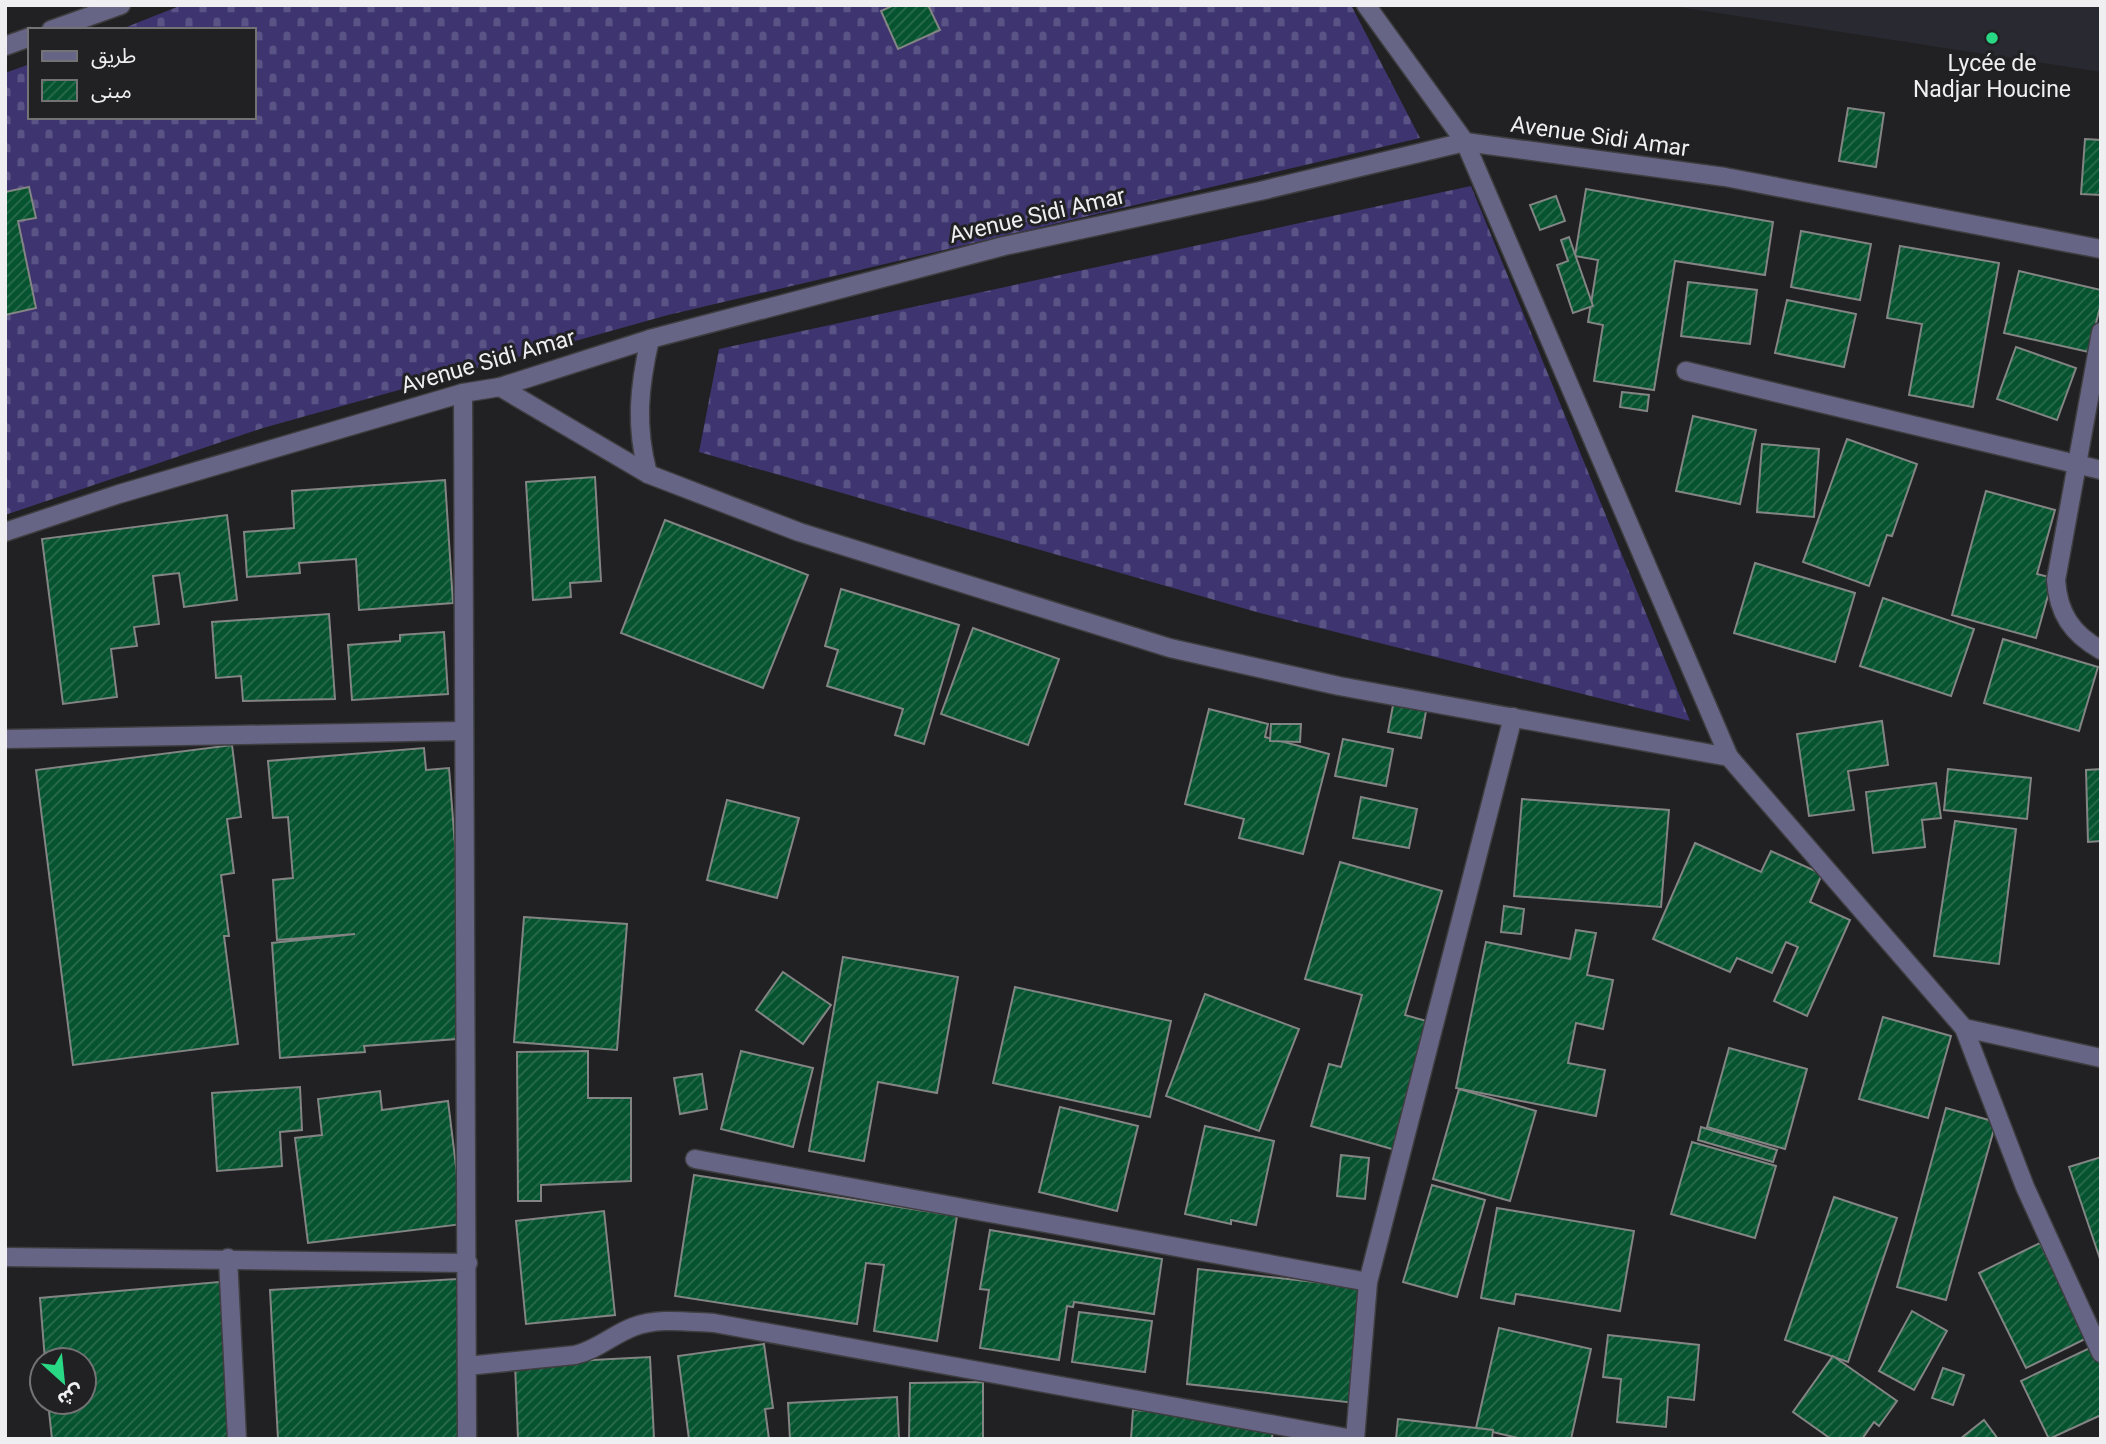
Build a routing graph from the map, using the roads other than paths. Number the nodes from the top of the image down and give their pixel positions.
1 (121, 5) edge
2 (1366, 5) edge
3 (57, 28) edge
4 (28, 38) edge
5 (5, 46) edge
6 (1465, 142) junction
7 (2101, 249) edge
8 (2101, 332) edge
9 (650, 339) junction
10 (1686, 371) dead end
11 (499, 387) junction
12 (463, 393) junction
13 (2078, 464) junction
14 (2101, 470) edge
15 (648, 474) junction
16 (5, 533) edge
17 (2101, 650) edge
18 (1513, 717) junction
19 (464, 730) junction
20 (5, 739) edge
21 (1729, 757) junction
22 (1964, 1028) junction
23 (2101, 1058) edge
24 (695, 1158) dead end
25 (5, 1257) edge
26 (228, 1258) junction
27 (468, 1263) junction
28 (1368, 1282) junction
29 (2101, 1353) edge
30 (467, 1367) junction
31 (237, 1439) edge
32 (467, 1439) edge
33 (1354, 1439) edge

1 - 3 street
2 - 6 street
4 - 5 street
6 - 7 street, Avenue Sidi Amar
6 - 9 street, Avenue Sidi Amar
6 - 21 street
8 - 13 street
9 - 11 street, Avenue Sidi Amar
9 - 15 street
10 - 13 street
11 - 12 street, Avenue Sidi Amar
11 - 15 street
12 - 16 street, Avenue Sidi Amar
12 - 19 street
13 - 14 street
13 - 17 street
15 - 18 street
18 - 21 street
18 - 28 street
19 - 20 street
19 - 27 street
21 - 22 street
22 - 23 street
22 - 29 street
24 - 28 street
25 - 26 street
26 - 27 street
26 - 31 street
27 - 30 street
28 - 33 street
30 - 32 street
30 - 33 street

